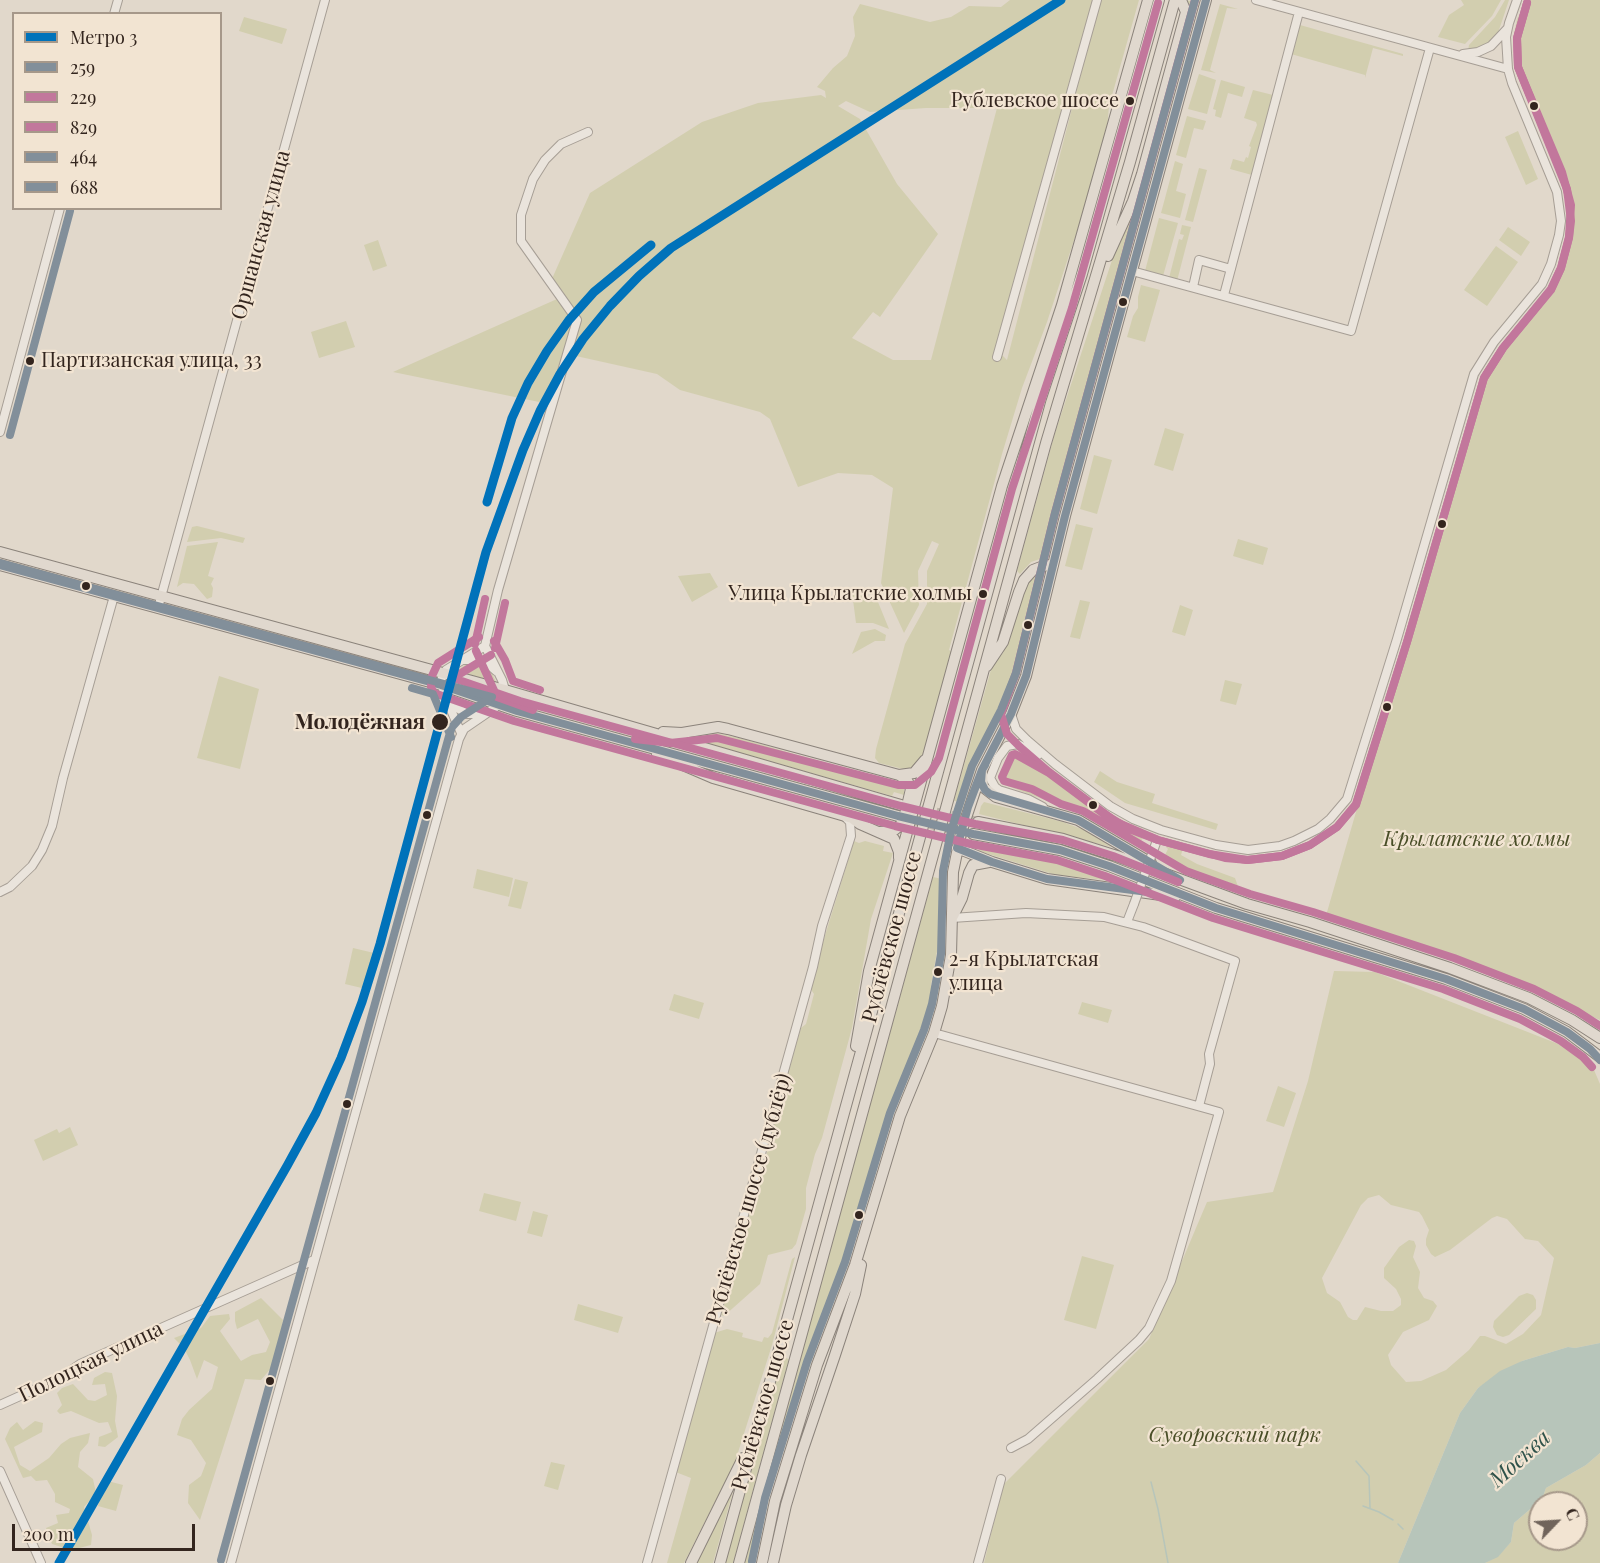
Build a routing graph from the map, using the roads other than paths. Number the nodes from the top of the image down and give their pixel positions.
1 (325, 0) edge
2 (1097, 0) edge
3 (1148, 0) edge
4 (1158, 0) edge
5 (1175, 0) edge
6 (1181, 0) edge
7 (1206, 0) edge
8 (1256, 0) edge
9 (1517, 0) edge
10 (1299, 12) junction
11 (1508, 28) junction
12 (1430, 48) junction
13 (1454, 55) junction
14 (1508, 69) junction
15 (588, 132) dead end
16 (59, 210) edge
17 (1231, 268) junction
18 (1132, 271) junction
19 (1096, 278) junction
20 (1193, 287) junction
21 (1224, 295) junction
22 (997, 357) dead end
23 (0, 432) edge
24 (1029, 442) junction
25 (1002, 486) junction
26 (0, 552) edge
27 (0, 565) edge
28 (1053, 566) junction
29 (114, 596) junction
30 (162, 596) junction
31 (158, 608) junction
32 (485, 645) junction
33 (458, 662) junction
34 (443, 673) junction
35 (498, 673) junction
36 (982, 675) junction
37 (441, 685) junction
38 (505, 690) junction
39 (448, 702) junction
40 (499, 705) junction
41 (575, 711) junction
42 (486, 713) junction
43 (1011, 714) junction
44 (571, 726) junction
45 (638, 730) junction
46 (461, 733) junction
47 (625, 740) junction
48 (929, 755) junction
49 (1055, 764) junction
50 (982, 770) junction
51 (898, 775) junction
52 (901, 805) tunnel mouth
53 (842, 814) junction
54 (1057, 814) junction
55 (898, 816) tunnel mouth
56 (978, 822) tunnel mouth
57 (1161, 830) junction
58 (875, 831) junction
59 (973, 834) tunnel mouth
60 (851, 836) junction
61 (957, 848) junction
62 (899, 861) junction
63 (992, 862) junction
64 (1182, 881) junction
65 (0, 892) edge
66 (1216, 908) junction
67 (952, 918) junction
68 (1127, 922) junction
69 (934, 1033) junction
70 (1600, 1038) edge
71 (1600, 1058) edge
72 (850, 1090) junction
73 (1199, 1106) junction
74 (862, 1241) junction
75 (314, 1260) junction
76 (0, 1405) edge
77 (754, 1434) junction
78 (1011, 1448) dead end
79 (0, 1471) edge
80 (1001, 1479) dead end
81 (41, 1563) edge
82 (231, 1563) edge
83 (647, 1563) edge
84 (691, 1563) edge
85 (720, 1563) edge
86 (739, 1563) edge
87 (762, 1563) edge
88 (772, 1563) edge
89 (978, 1563) edge

1 - 30 street, Оршанская улица
2 - 22 street
3 - 25 main road
4 - 24 main road, Рублёвское шоссе
5 - 19 main road, Рублёвское шоссе
6 - 19 main road
7 - 18 main road
8 - 10 street
9 - 11 street
10 - 12 street
10 - 17 street
11 - 13 street
11 - 14 street
12 - 13 street
12 - 21 street
13 - 14 street
14 - 57 street
15 - 32 street
16 - 23 street
17 - 20 street
17 - 21 street
18 - 20 street
18 - 28 main road
19 - 36 main road, Рублёвское шоссе
20 - 21 street
24 - 25 main road
24 - 72 main road, Рублёвское шоссе
25 - 48 main road
26 - 30 main road
27 - 29 main road
28 - 36 main road
28 - 43 main road
29 - 31 main road
29 - 65 street
30 - 31 street, Оршанская улица
30 - 34 main road
31 - 37 main road
32 - 33 street
32 - 35 street
33 - 34 street
33 - 35 street
34 - 37 street
34 - 38 main road
35 - 38 street
36 - 86 main road, Рублёвское шоссе
37 - 39 street
37 - 40 main road
38 - 40 street
38 - 41 main road
39 - 42 street
39 - 46 street
40 - 42 street
40 - 44 main road
41 - 44 main road
41 - 45 main road
42 - 46 street
43 - 49 street
43 - 50 main road
44 - 47 main road
45 - 51 main road
45 - 52 main road
46 - 75 street
47 - 53 main road
47 - 55 main road
48 - 51 main road
48 - 62 main road
49 - 54 street
49 - 57 street
50 - 54 main road
50 - 61 main road
51 - 58 main road
53 - 58 main road
53 - 60 street
54 - 64 main road
56 - 64 main road
57 - 68 street, bridge
58 - 60 street
58 - 62 main road
59 - 66 main road
60 - 83 street, Рублёвское шоссе (дублёр)
61 - 63 main road
61 - 67 main road
62 - 72 main road
63 - 66 main road
63 - 67 main road
64 - 70 main road
66 - 71 main road
67 - 68 street
67 - 69 main road
68 - 73 street
69 - 73 street
69 - 74 main road
72 - 77 main road, Рублёвское шоссе
73 - 78 street
74 - 87 main road
74 - 88 main road
75 - 76 street, Полоцкая улица
75 - 82 street
77 - 84 main road
77 - 85 main road, Рублёвское шоссе
79 - 81 street
80 - 89 street

